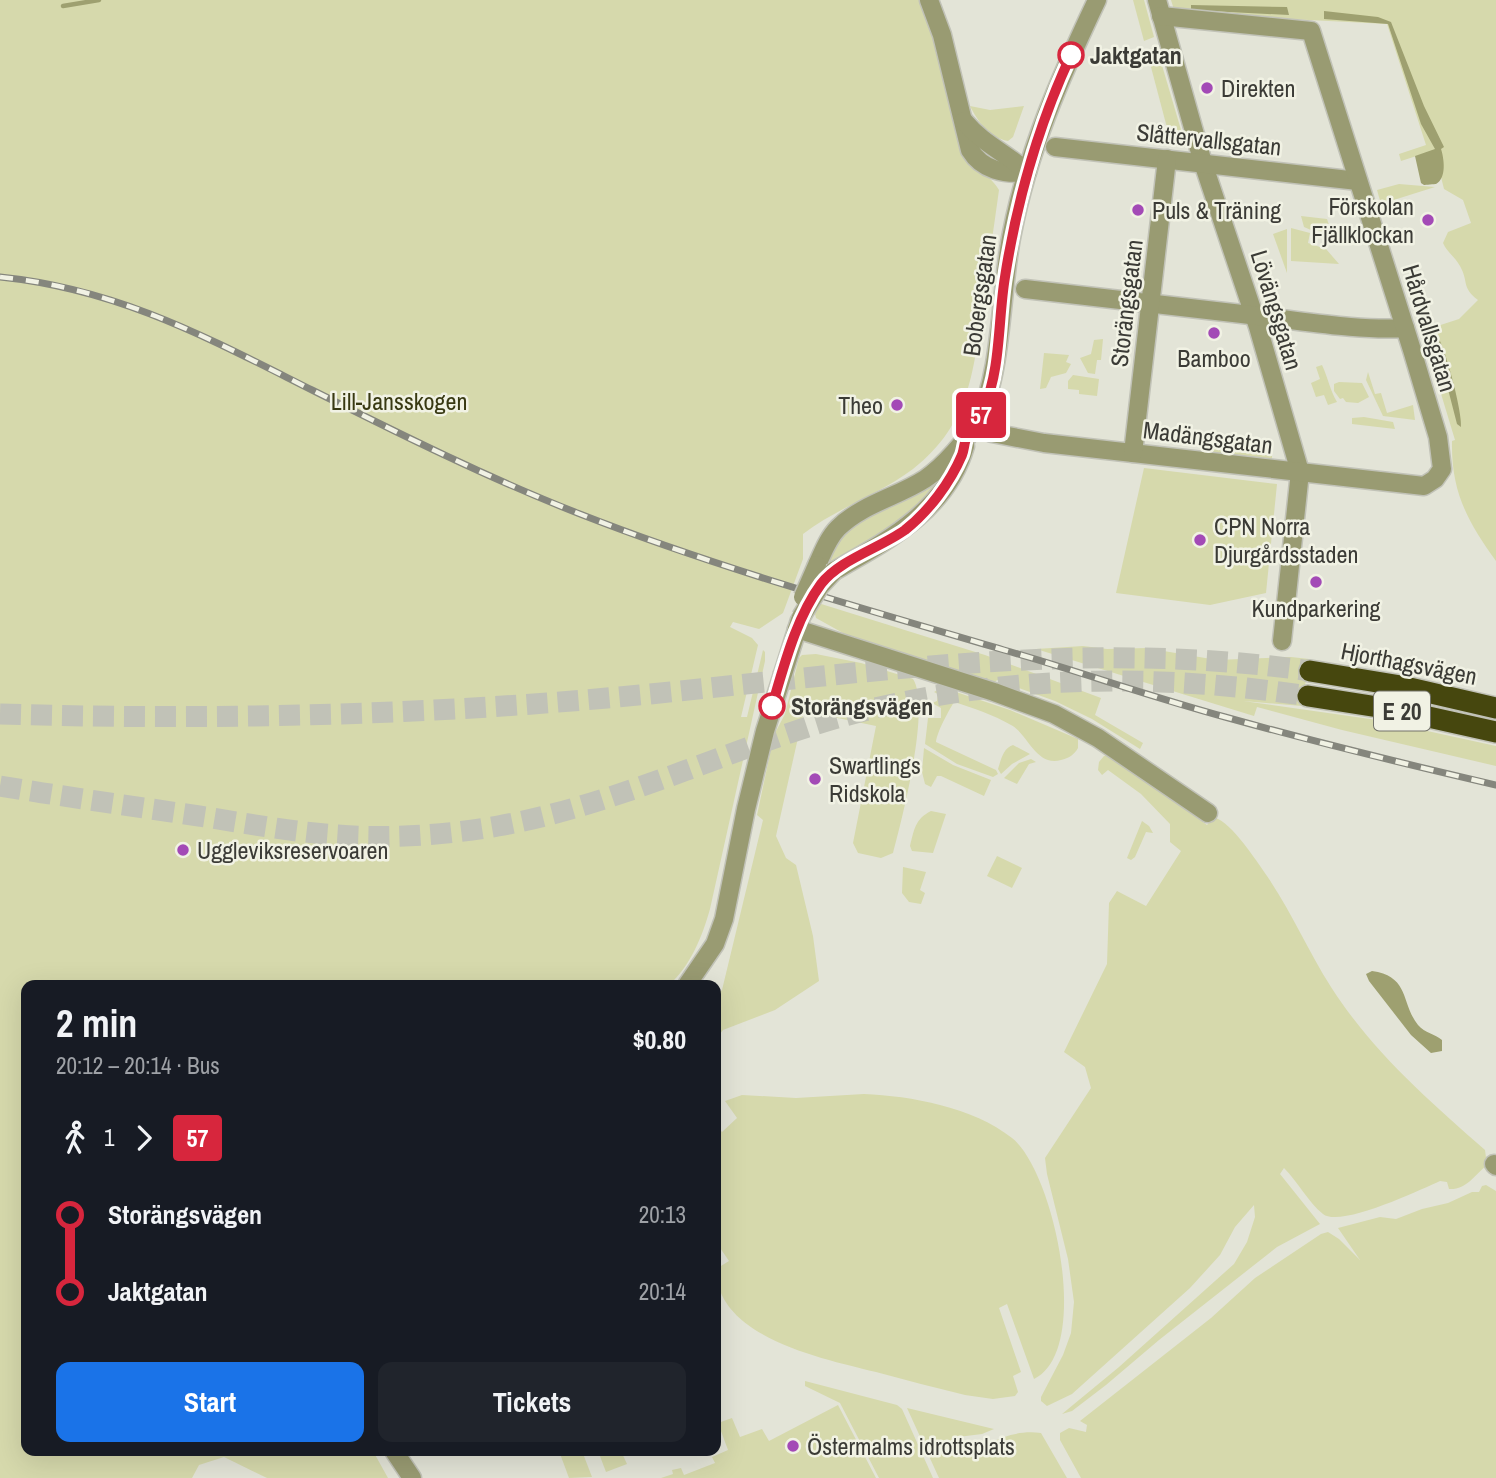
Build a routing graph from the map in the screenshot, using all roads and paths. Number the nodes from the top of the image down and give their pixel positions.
1 (929, 0) edge
2 (1097, 0) edge
3 (1159, 8) edge
4 (1055, 147) dead end
5 (1167, 159) junction
6 (1203, 163) junction
7 (1027, 172) junction
8 (1358, 181) junction
9 (1026, 289) dead end
10 (1151, 302) junction
11 (1254, 316) junction
12 (1405, 328) junction
13 (970, 432) junction
14 (1133, 453) junction
15 (1300, 472) junction
16 (1434, 479) joint
17 (799, 623) junction
18 (1282, 642) dead end
19 (1310, 671) tunnel mouth
20 (1308, 696) tunnel mouth
21 (1496, 708) edge
22 (1496, 732) edge
23 (1208, 813) dead end
24 (690, 980) edge
25 (397, 1456) edge
26 (412, 1478) edge

1 - 7 street
2 - 7 street, Bobergsgatan
3 - 6 street, Lövängsgatan
3 - 8 street, Hårdvallsgatan
4 - 5 street, Slåttervallsgatan
5 - 6 street, Slåttervallsgatan
5 - 10 street, Storängsgatan
6 - 8 street, Slåttervallsgatan
6 - 11 street, Lövängsgatan
7 - 13 street, Bobergsgatan
8 - 12 street, Hårdvallsgatan
9 - 10 street
10 - 11 street
10 - 14 street, Storängsgatan
11 - 12 street
11 - 15 street, Lövängsgatan
12 - 16 street, Hårdvallsgatan
13 - 14 street, Madängsgatan
13 - 17 street, Bobergsgatan, bridge
13 - 17 street, Bobergsgatan, bridge
14 - 15 street, Madängsgatan
15 - 16 street, Madängsgatan
15 - 18 street, Lövängsgatan
17 - 23 street
17 - 24 street
19 - 21 highway, Hjorthagsvägen / E 20
20 - 22 highway, Hjorthagsvägen / E 20
25 - 26 street

